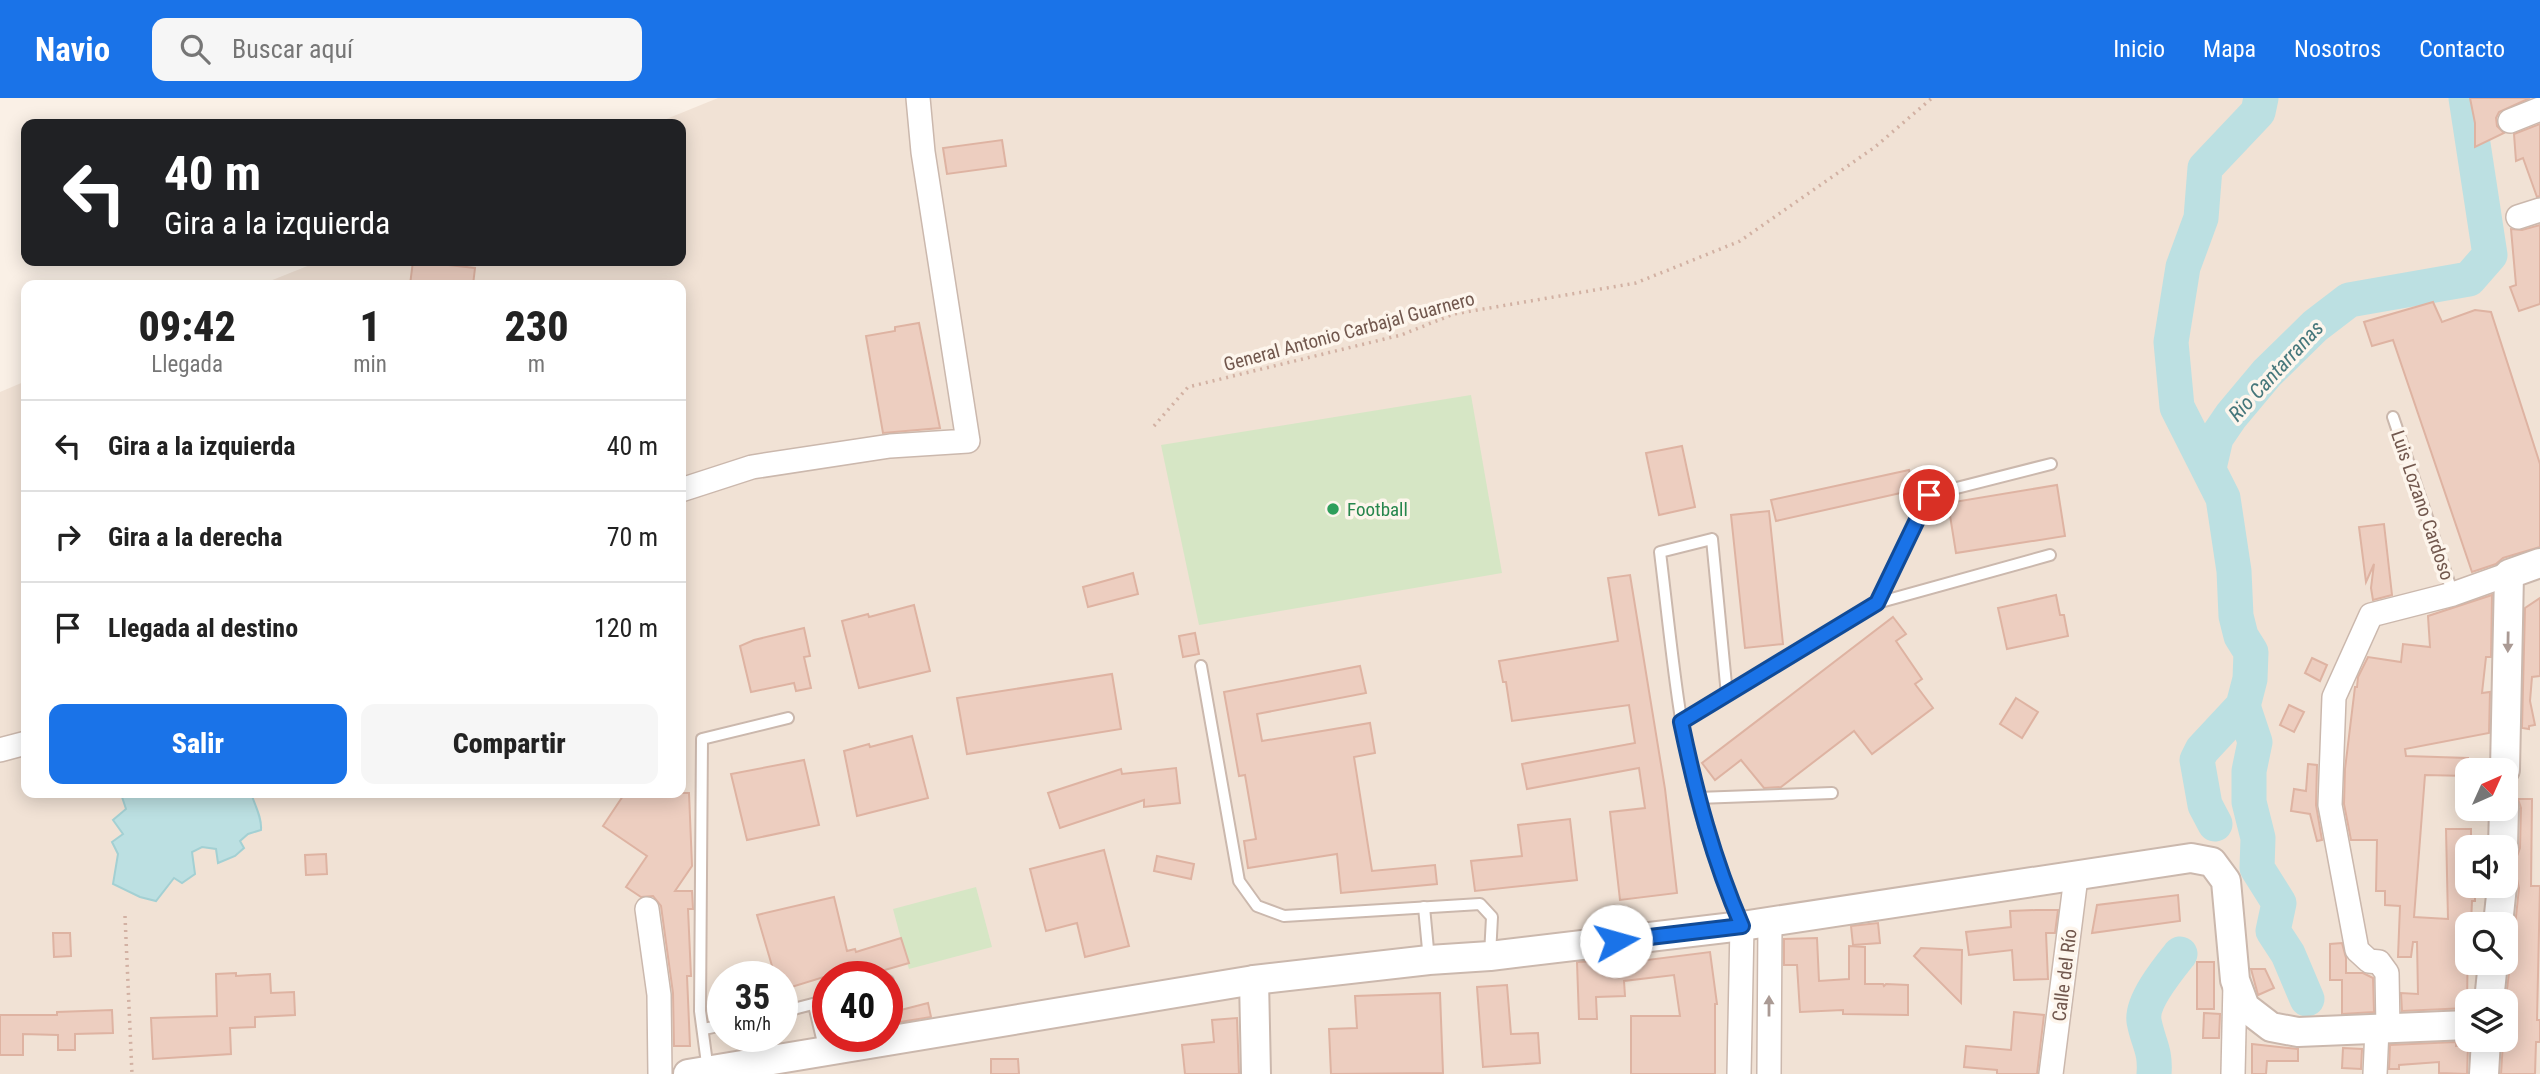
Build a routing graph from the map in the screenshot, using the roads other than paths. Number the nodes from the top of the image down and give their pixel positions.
1 (918, 98) edge
2 (2540, 109) edge
3 (2510, 121) dead end
4 (2540, 210) edge
5 (2518, 218) dead end
6 (2393, 417) dead end
7 (2051, 464) dead end
8 (686, 488) edge
9 (2050, 555) dead end
10 (2540, 563) edge
11 (2509, 574) junction
12 (2453, 594) junction
13 (1877, 603) junction
14 (1201, 666) dead end
15 (1727, 695) junction
16 (788, 718) dead end
17 (1681, 722) junction
18 (21, 744) edge
19 (0, 750) edge
20 (2505, 758) edge
21 (1832, 793) dead end
22 (1697, 798) junction
23 (2076, 877) junction
24 (1424, 907) junction
25 (648, 909) dead end
26 (1770, 922) junction
27 (1742, 926) junction
28 (1490, 956) junction
29 (1429, 960) junction
30 (1254, 979) junction
31 (2235, 980) junction
32 (2455, 1026) edge
33 (707, 1029) edge
34 (2382, 1029) junction
35 (704, 1030) junction
36 (903, 1038) edge
37 (822, 1052) edge
38 (2485, 1052) edge
39 (786, 1065) edge
40 (698, 1073) edge
41 (660, 1074) edge
42 (1256, 1074) edge
43 (1739, 1074) edge
44 (1769, 1074) edge
45 (2051, 1074) edge
46 (2233, 1074) edge
47 (2375, 1074) edge
48 (2484, 1074) edge

1 - 8 street
2 - 3 street
4 - 5 street
6 - 12 lane, Luis Lozano Cardoso
7 - 13 lane
9 - 13 lane
10 - 11 street
11 - 12 street
11 -> 20 street
12 - 34 street
13 - 15 lane
14 - 24 lane
15 - 17 lane
15 - 17 lane
16 - 35 lane
17 - 22 lane
18 - 19 street
21 - 22 lane
22 - 27 lane
23 - 26 street
23 - 31 street
23 - 45 street, Calle del Río
24 - 28 lane
24 - 29 lane
25 - 41 street
26 - 27 street
44 -> 26 street
27 - 28 street
27 - 43 street
28 - 29 street
29 - 30 street
30 - 36 street
30 - 42 street
31 - 34 street
31 - 46 street
32 - 34 street
33 - 35 lane
34 - 47 street
35 - 40 lane
37 - 39 street
38 - 48 street
39 - 40 street

